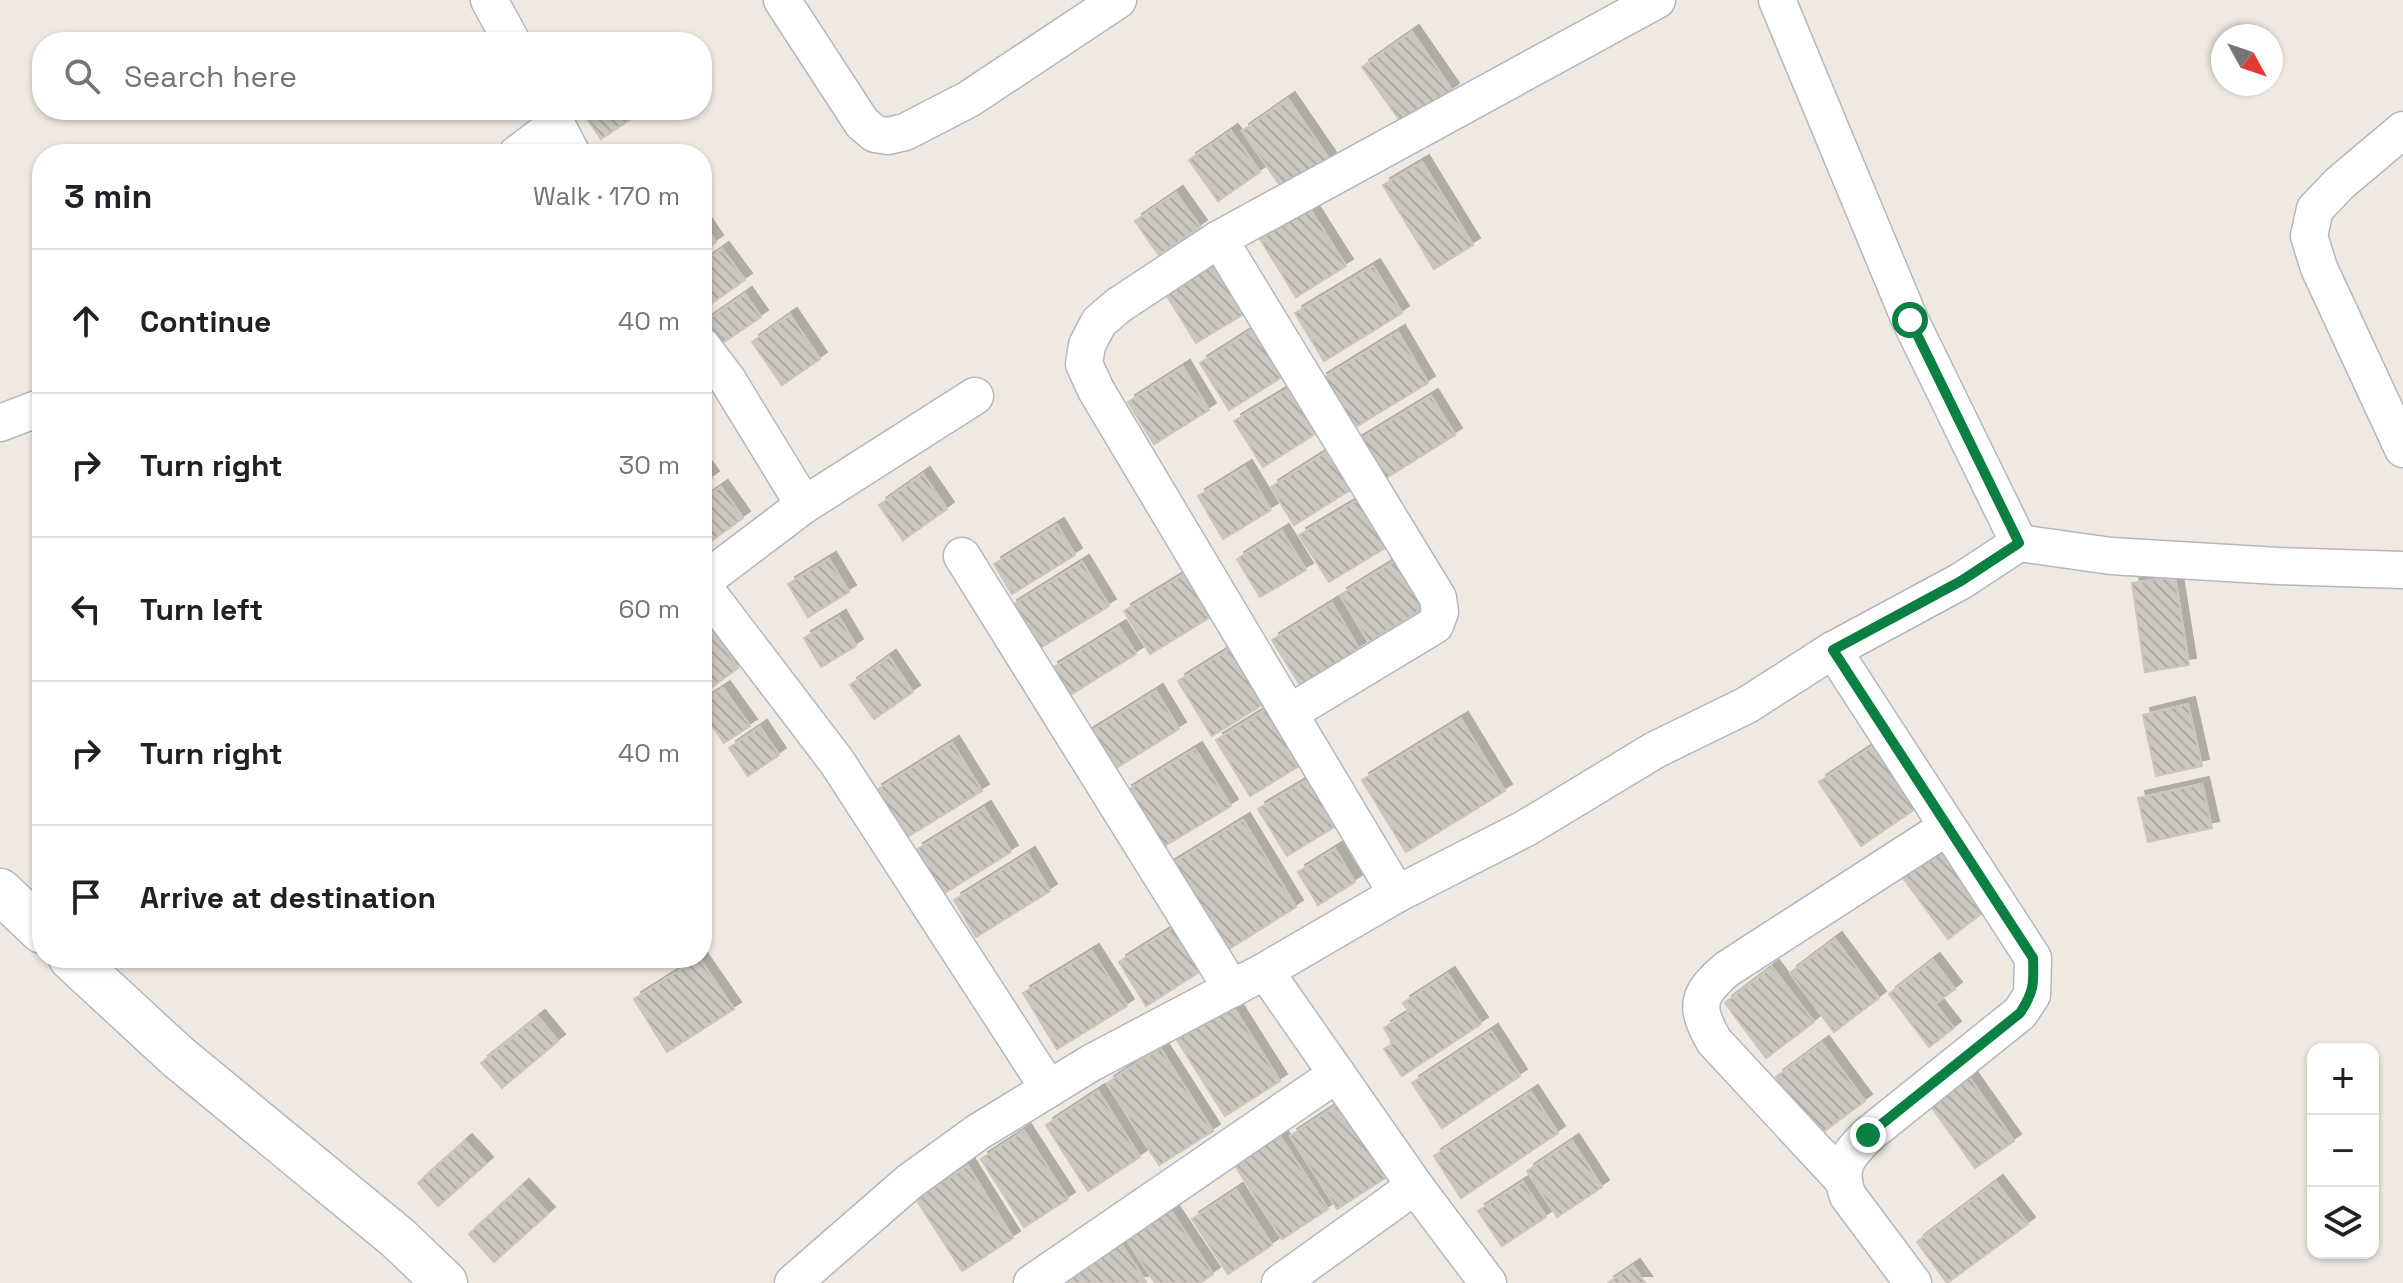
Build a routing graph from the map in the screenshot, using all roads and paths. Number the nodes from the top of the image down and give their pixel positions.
1 (489, 0) edge
2 (782, 0) edge
3 (1118, 0) edge
4 (1657, 0) edge
5 (1777, 0) edge
6 (507, 32) edge
7 (559, 129) edge
8 (2403, 130) edge
9 (534, 144) edge
10 (1219, 239) junction
11 (712, 359) edge
12 (975, 396) dead end
13 (32, 411) edge
14 (0, 423) edge
15 (2403, 449) edge
16 (804, 505) junction
17 (2019, 543) junction
18 (962, 556) dead end
19 (2403, 570) edge
20 (712, 575) edge
21 (712, 596) edge
22 (1833, 650) junction
23 (1291, 712) junction
24 (1947, 827) junction
25 (0, 891) edge
26 (1397, 894) junction
27 (32, 921) edge
28 (85, 968) edge
29 (1265, 971) junction
30 (1232, 989) junction
31 (1337, 1074) junction
32 (1049, 1089) junction
33 (1842, 1179) junction
34 (1415, 1186) junction
35 (445, 1283) edge
36 (793, 1283) edge
37 (1033, 1283) edge
38 (1280, 1283) edge
39 (1488, 1283) edge
40 (1913, 1283) edge

1 - 6 street
2 - 3 street
4 - 10 street
5 - 17 street
7 - 9 street
8 - 15 street
10 - 23 street
10 - 23 street
11 - 16 street
12 - 16 street
13 - 14 street
16 - 20 street
17 - 19 street
17 - 22 street
18 - 30 street
21 - 32 street
22 - 24 street
22 - 26 street
23 - 26 street
24 - 33 street
24 - 33 street
25 - 27 street
26 - 29 street
28 - 35 street
29 - 30 street
29 - 31 street
30 - 32 street
31 - 34 street
31 - 37 street
32 - 36 street
33 - 40 street
34 - 38 street
34 - 39 street

